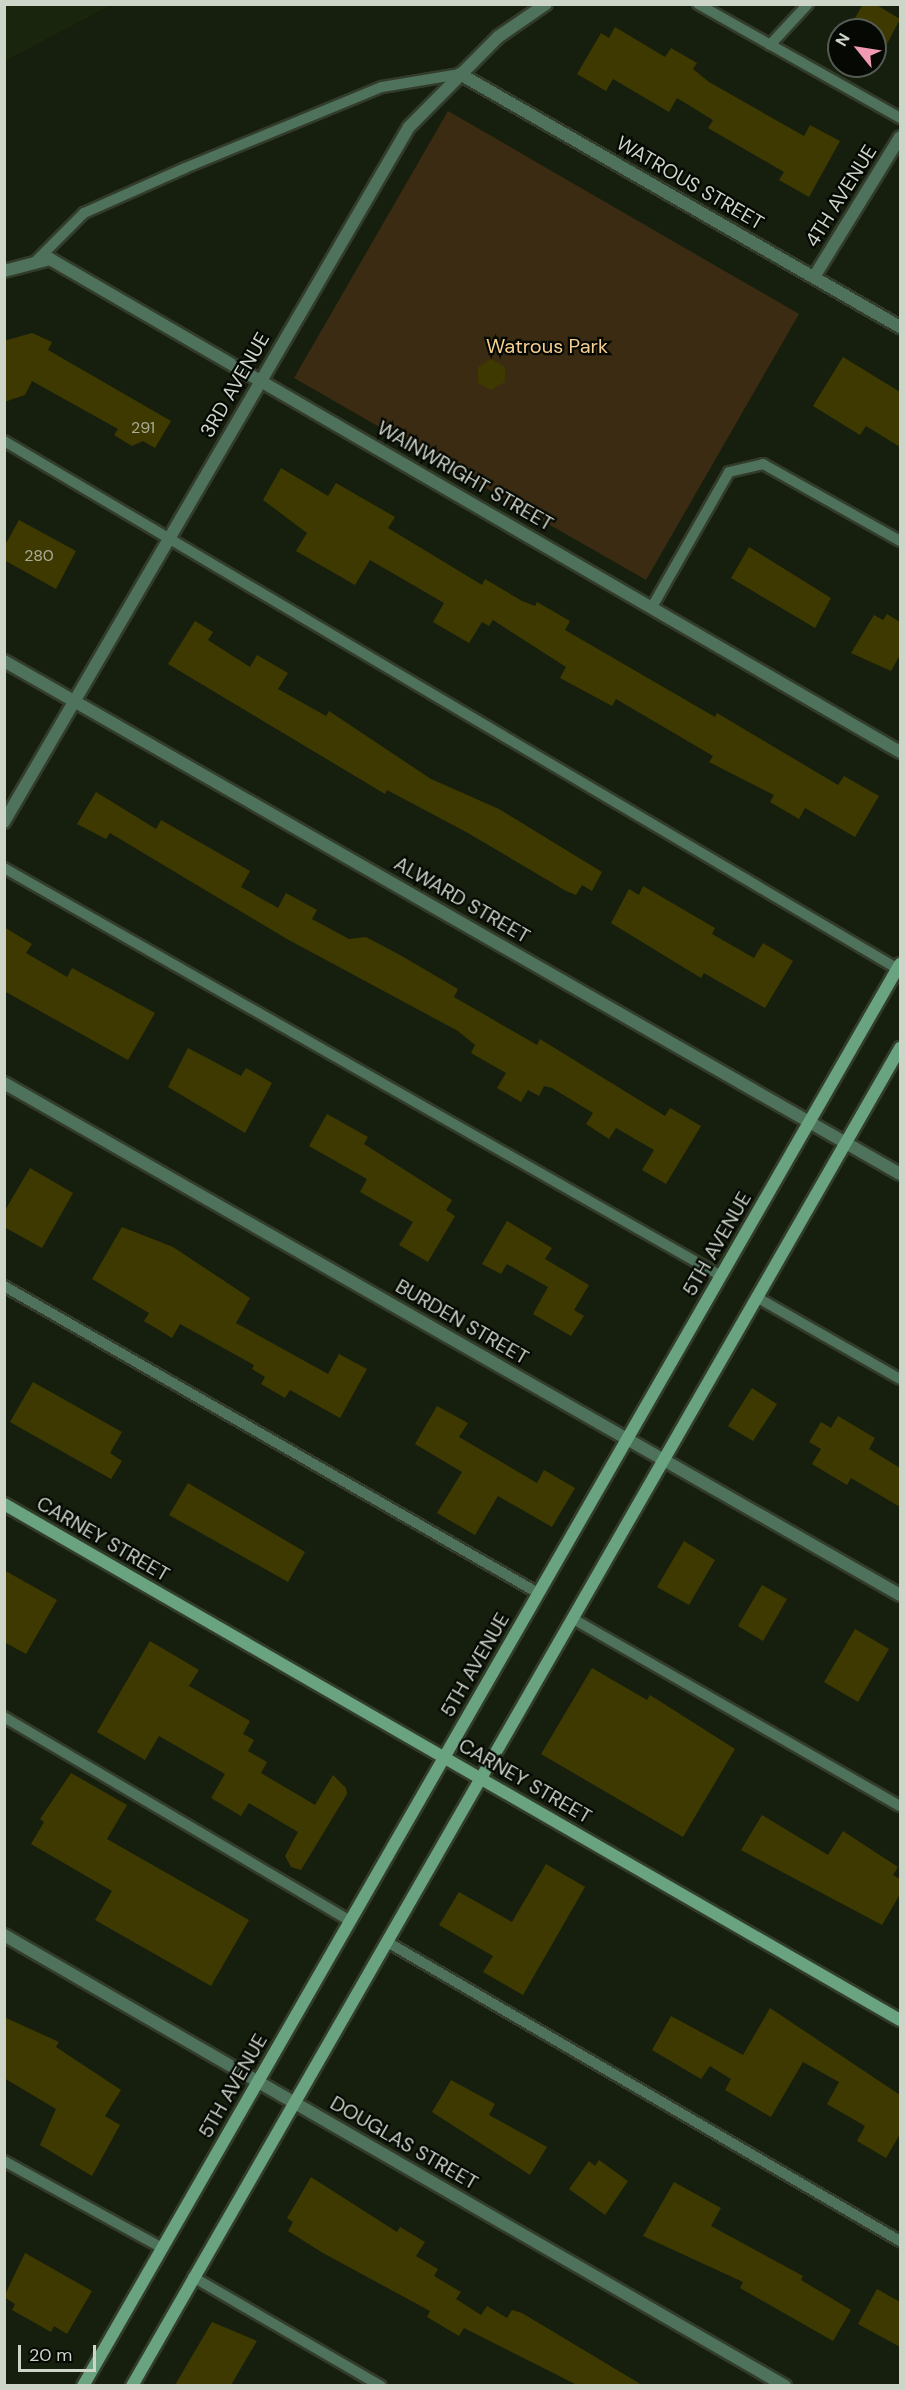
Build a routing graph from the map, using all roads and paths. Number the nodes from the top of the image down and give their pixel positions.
1 (546, 4) edge
2 (698, 4) edge
3 (808, 4) edge
4 (770, 45) junction
5 (460, 74) junction
6 (900, 118) edge
7 (900, 137) edge
8 (34, 263) junction
9 (4, 271) edge
10 (814, 277) junction
11 (900, 327) edge
12 (260, 380) junction
13 (4, 441) edge
14 (167, 540) junction
15 (900, 541) edge
16 (652, 607) junction
17 (4, 661) edge
18 (75, 701) junction
19 (900, 752) edge
20 (4, 822) edge
21 (4, 868) edge
22 (899, 967) edge
23 (900, 1048) edge
24 (4, 1083) edge
25 (808, 1120) junction
26 (847, 1142) junction
27 (900, 1174) edge
28 (721, 1276) junction
29 (4, 1286) edge
30 (758, 1298) junction
31 (900, 1379) edge
32 (628, 1438) junction
33 (666, 1461) junction
34 (4, 1504) edge
35 (538, 1593) junction
36 (900, 1595) edge
37 (575, 1620) junction
38 (4, 1718) edge
39 (444, 1757) junction
40 (484, 1779) junction
41 (900, 1806) edge
42 (350, 1921) junction
43 (4, 1935) edge
44 (389, 1943) junction
45 (900, 2020) edge
46 (258, 2081) junction
47 (297, 2104) junction
48 (4, 2161) edge
49 (900, 2241) edge
50 (162, 2248) junction
51 (194, 2277) junction
52 (83, 2385) edge
53 (132, 2385) edge
54 (381, 2385) edge
55 (785, 2385) edge

1 - 5 street, 3RD AVENUE
2 - 4 lane
3 - 4 lane
4 - 6 lane
5 - 8 lane
5 - 10 street, WATROUS STREET
5 - 12 street, 3RD AVENUE
7 - 10 street, 4TH AVENUE
8 - 9 street, WAINWRIGHT STREET
8 - 12 street, WAINWRIGHT STREET
10 - 11 street, WATROUS STREET
12 - 14 street, 3RD AVENUE
12 - 16 street, WAINWRIGHT STREET
13 - 14 lane
14 - 18 street, 3RD AVENUE
14 - 22 lane
15 - 16 lane
16 - 19 street, WAINWRIGHT STREET
17 - 18 street, ALWARD STREET
18 - 20 street, 3RD AVENUE
18 - 25 street, ALWARD STREET
21 - 28 lane
22 - 25 main road, 5TH AVENUE
23 - 26 main road
24 - 32 street, BURDEN STREET
25 - 26 street, ALWARD STREET
25 - 28 main road, 5TH AVENUE
26 - 27 street, ALWARD STREET
26 - 30 main road
28 - 32 main road, 5TH AVENUE
29 - 35 lane
30 - 31 lane
30 - 33 main road
32 - 33 street, BURDEN STREET
32 - 35 main road, 5TH AVENUE
33 - 36 street, BURDEN STREET
33 - 37 main road
34 - 39 main road, CARNEY STREET
35 - 39 main road, 5TH AVENUE
37 - 40 main road
37 - 41 lane
38 - 42 lane
39 - 40 main road, CARNEY STREET
39 - 42 main road, 5TH AVENUE
40 - 44 main road
40 - 45 main road, CARNEY STREET
42 - 46 main road, 5TH AVENUE
43 - 46 street, DOUGLAS STREET
44 - 47 main road
44 - 49 lane
46 - 47 street, DOUGLAS STREET
46 - 50 main road, 5TH AVENUE
47 - 51 main road
47 - 55 street, DOUGLAS STREET
48 - 50 lane
50 - 52 main road, 5TH AVENUE
51 - 53 main road
51 - 54 lane

